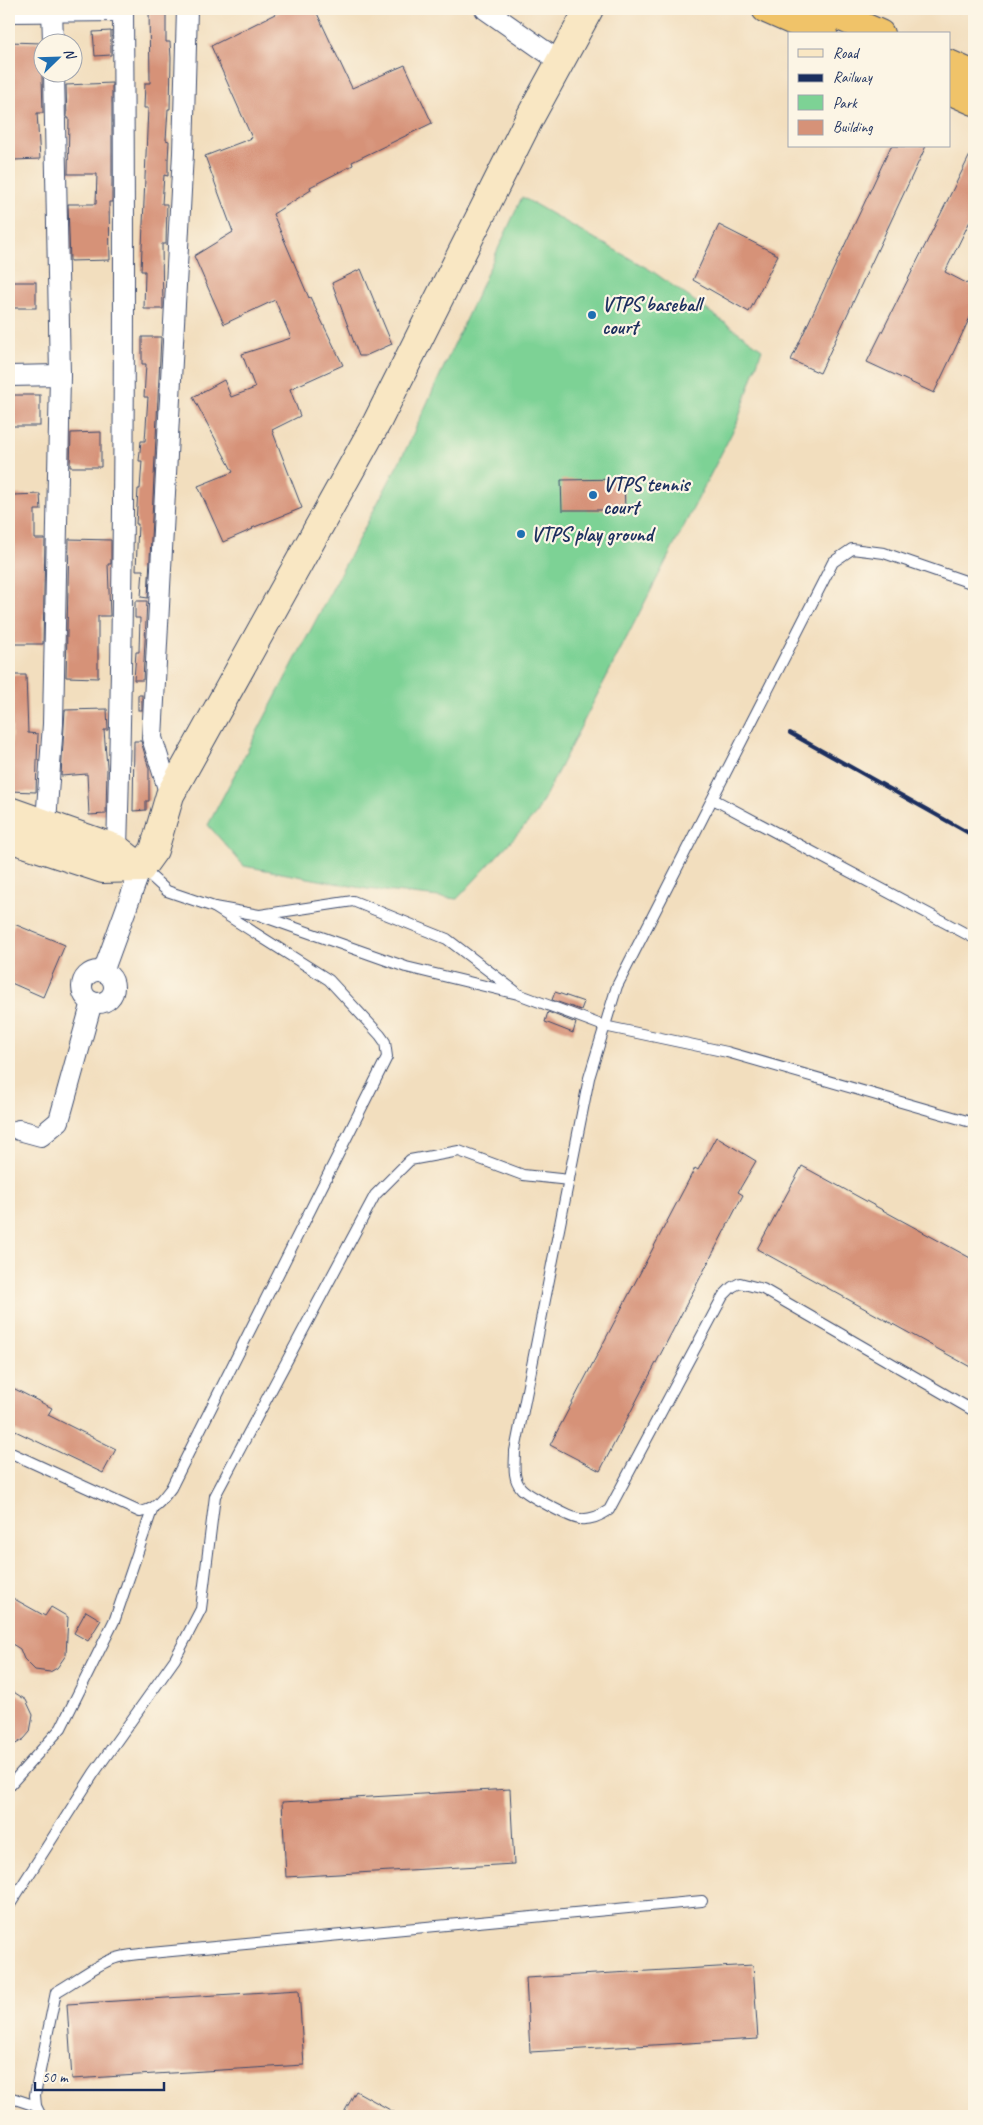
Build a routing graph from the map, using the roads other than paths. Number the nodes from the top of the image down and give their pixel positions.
1 (187, 9) edge
2 (485, 9) edge
3 (589, 9) edge
4 (766, 9) edge
5 (823, 9) edge
6 (52, 10) edge
7 (123, 10) edge
8 (9, 12) edge
9 (53, 32) edge
10 (818, 32) edge
11 (875, 32) edge
12 (560, 61) junction
13 (950, 64) edge
14 (974, 75) edge
15 (54, 82) edge
16 (950, 90) edge
17 (974, 101) edge
18 (60, 375) junction
19 (9, 376) edge
20 (974, 584) edge
21 (170, 795) junction
22 (713, 799) junction
23 (9, 811) edge
24 (46, 822) junction
25 (9, 838) edge
26 (110, 859) junction
27 (141, 868) junction
28 (214, 907) junction
29 (259, 915) junction
30 (974, 938) edge
31 (518, 994) junction
32 (604, 1026) junction
33 (974, 1123) edge
34 (19, 1130) dead end
35 (569, 1180) junction
36 (974, 1411) edge
37 (9, 1452) edge
38 (152, 1510) junction
39 (9, 1786) edge
40 (702, 1901) dead end
41 (9, 1906) edge
42 (9, 2097) edge
43 (36, 2106) junction
44 (41, 2116) edge

1 - 21 street
2 - 12 street
3 - 12 street
4 - 10 highway
5 - 11 highway
6 - 7 street
6 - 8 street
6 - 9 street
7 - 26 street
12 - 21 street
13 - 14 highway
15 - 18 street
16 - 17 highway
18 - 19 street
18 - 24 street
20 - 22 lane
21 - 27 street
22 - 30 lane
22 - 32 lane
23 - 24 street
24 - 26 street
25 - 26 street
26 - 27 street
27 - 28 lane
27 - 34 street
28 - 29 lane
28 - 38 lane
29 - 31 lane
29 - 31 lane
31 - 32 lane
32 - 33 lane
32 - 35 lane
35 - 36 lane
35 - 41 lane
37 - 38 lane
38 - 39 lane
40 - 43 lane
42 - 43 lane
43 - 44 lane

